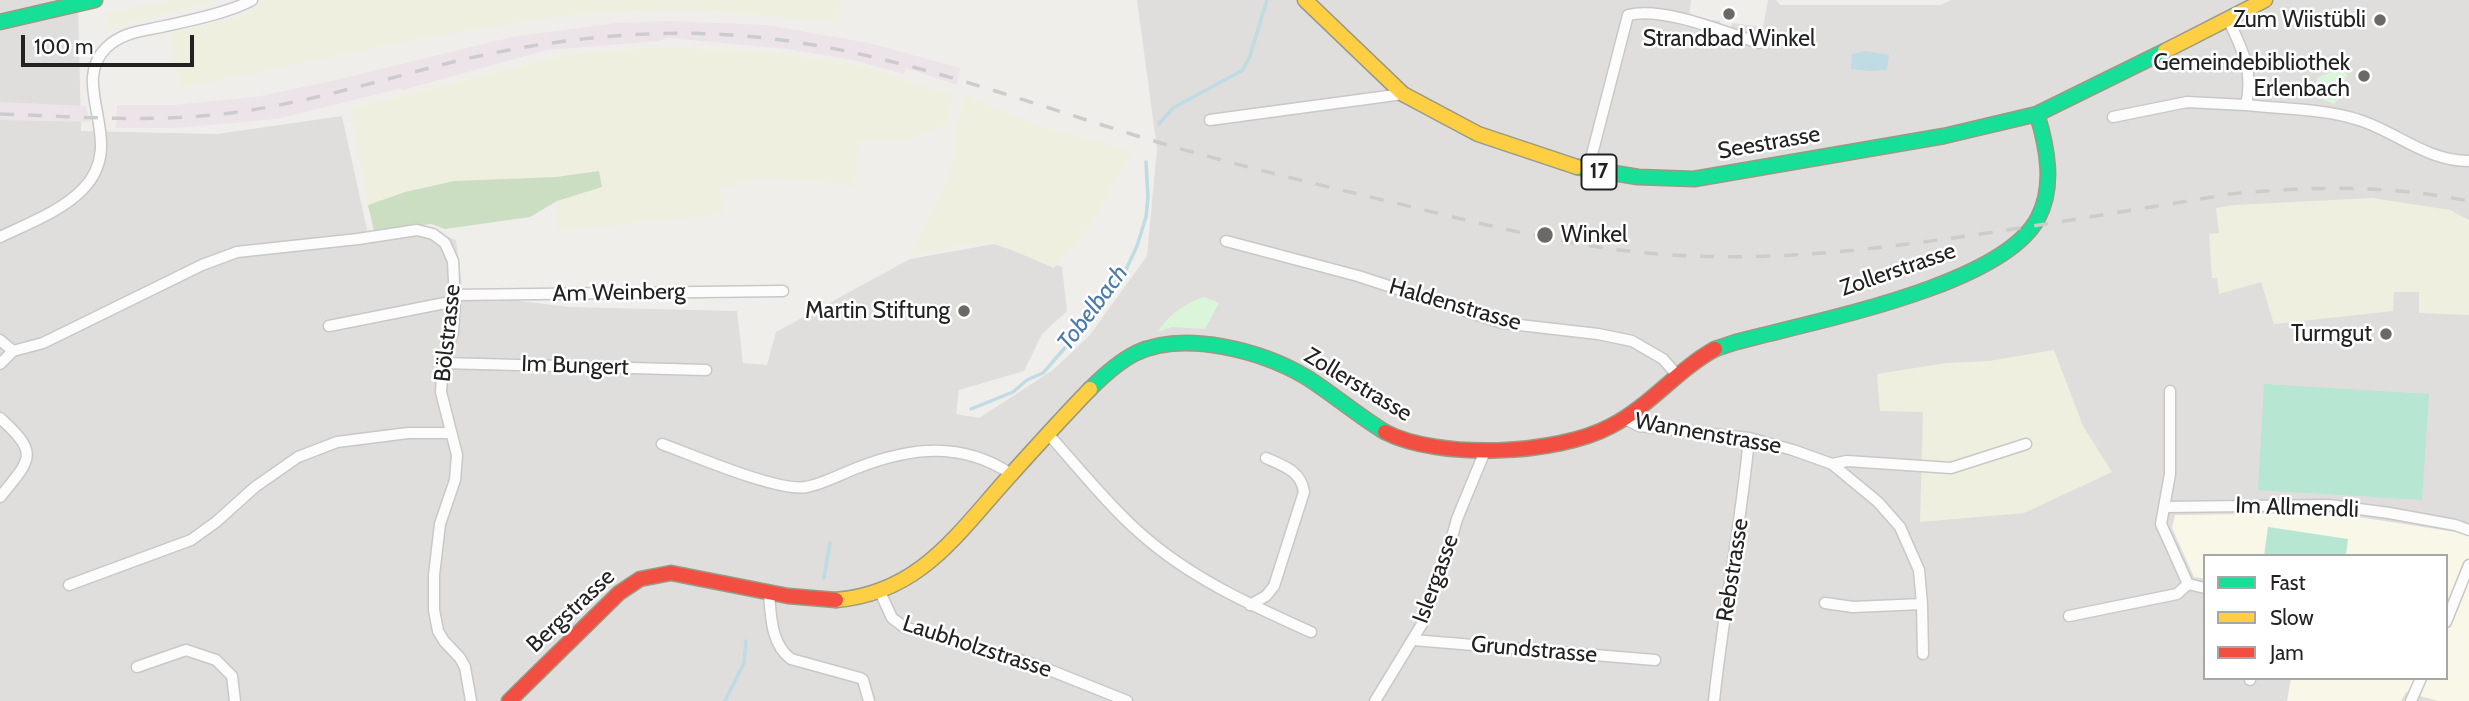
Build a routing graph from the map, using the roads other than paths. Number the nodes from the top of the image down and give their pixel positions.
1 (95, 0) edge
2 (252, 0) edge
3 (1305, 0) edge
4 (2265, 0) edge
5 (2228, 19) junction
6 (0, 22) edge
7 (1759, 43) dead end
8 (1403, 94) junction
9 (2246, 105) junction
10 (2037, 114) junction
11 (2113, 117) dead end
12 (1210, 120) dead end
13 (2469, 161) edge
14 (1588, 170) junction
15 (1, 234) edge
16 (1226, 241) dead end
17 (783, 291) dead end
18 (455, 298) junction
19 (328, 326) dead end
20 (0, 340) edge
21 (13, 351) junction
22 (443, 363) junction
23 (0, 364) edge
24 (706, 370) dead end
25 (1677, 374) junction
26 (2170, 391) dead end
27 (0, 418) edge
28 (1625, 419) junction
29 (450, 433) junction
30 (1049, 435) junction
31 (1749, 438) junction
32 (662, 444) dead end
33 (2026, 444) dead end
34 (1485, 451) junction
35 (1266, 458) dead end
36 (1832, 464) junction
37 (1011, 474) junction
38 (0, 497) edge
39 (2166, 507) junction
40 (2469, 530) edge
41 (2469, 565) edge
42 (2188, 584) junction
43 (69, 585) dead end
44 (2203, 587) edge
45 (762, 592) junction
46 (880, 592) junction
47 (1825, 603) dead end
48 (1922, 604) junction
49 (1250, 605) junction
50 (2069, 616) dead end
51 (2448, 617) edge
52 (1311, 632) dead end
53 (1413, 640) junction
54 (1923, 653) dead end
55 (1655, 660) dead end
56 (137, 667) dead end
57 (2420, 680) edge
58 (235, 701) edge
59 (471, 701) edge
60 (509, 701) edge
61 (869, 701) edge
62 (1128, 701) edge
63 (1375, 701) edge
64 (1714, 701) edge
65 (2411, 701) edge

1 - 6 street
2 - 15 street
3 - 8 street, Seestrasse / 17
4 - 5 street, Seestrasse / 17
5 - 9 street
5 - 10 street, Seestrasse / 17
7 - 14 street
8 - 12 street
8 - 14 street, Seestrasse / 17
9 - 11 street
9 - 13 street
10 - 14 street, Seestrasse / 17
10 - 25 street, Zollerstrasse
16 - 25 street, Haldenstrasse
17 - 18 street, Am Weinberg
18 - 19 street, Am Weinberg
18 - 21 street, Bölstrasse
18 - 22 street, Bölstrasse
20 - 21 street
21 - 23 street
22 - 24 street, Im Bungert
22 - 29 street, Bölstrasse
25 - 28 street, Zollerstrasse
26 - 39 street
27 - 38 street
28 - 31 street, Wannenstrasse
28 - 34 street, Zollerstrasse
29 - 43 street
29 - 59 street, Bölstrasse
30 - 34 street, Zollerstrasse
30 - 37 street, Zollerstrasse
30 - 49 street
31 - 36 street, Wannenstrasse
31 - 64 street, Rebstrasse
32 - 37 street
33 - 36 street, Wannenstrasse
34 - 53 street, Islergasse
35 - 49 street
36 - 48 street, Wannenstrasse
37 - 46 street, Zollerstrasse
39 - 40 street, Im Allmendli
39 - 42 street
41 - 51 street
42 - 44 street
42 - 50 street
45 - 46 street, Zollerstrasse
45 - 60 street, Bergstrasse
45 - 61 street
46 - 62 street, Laubholzstrasse
47 - 48 street
48 - 54 street, Wannenstrasse
49 - 52 street
53 - 55 street, Grundstrasse
53 - 63 street, Islergasse
56 - 58 street
57 - 65 street

